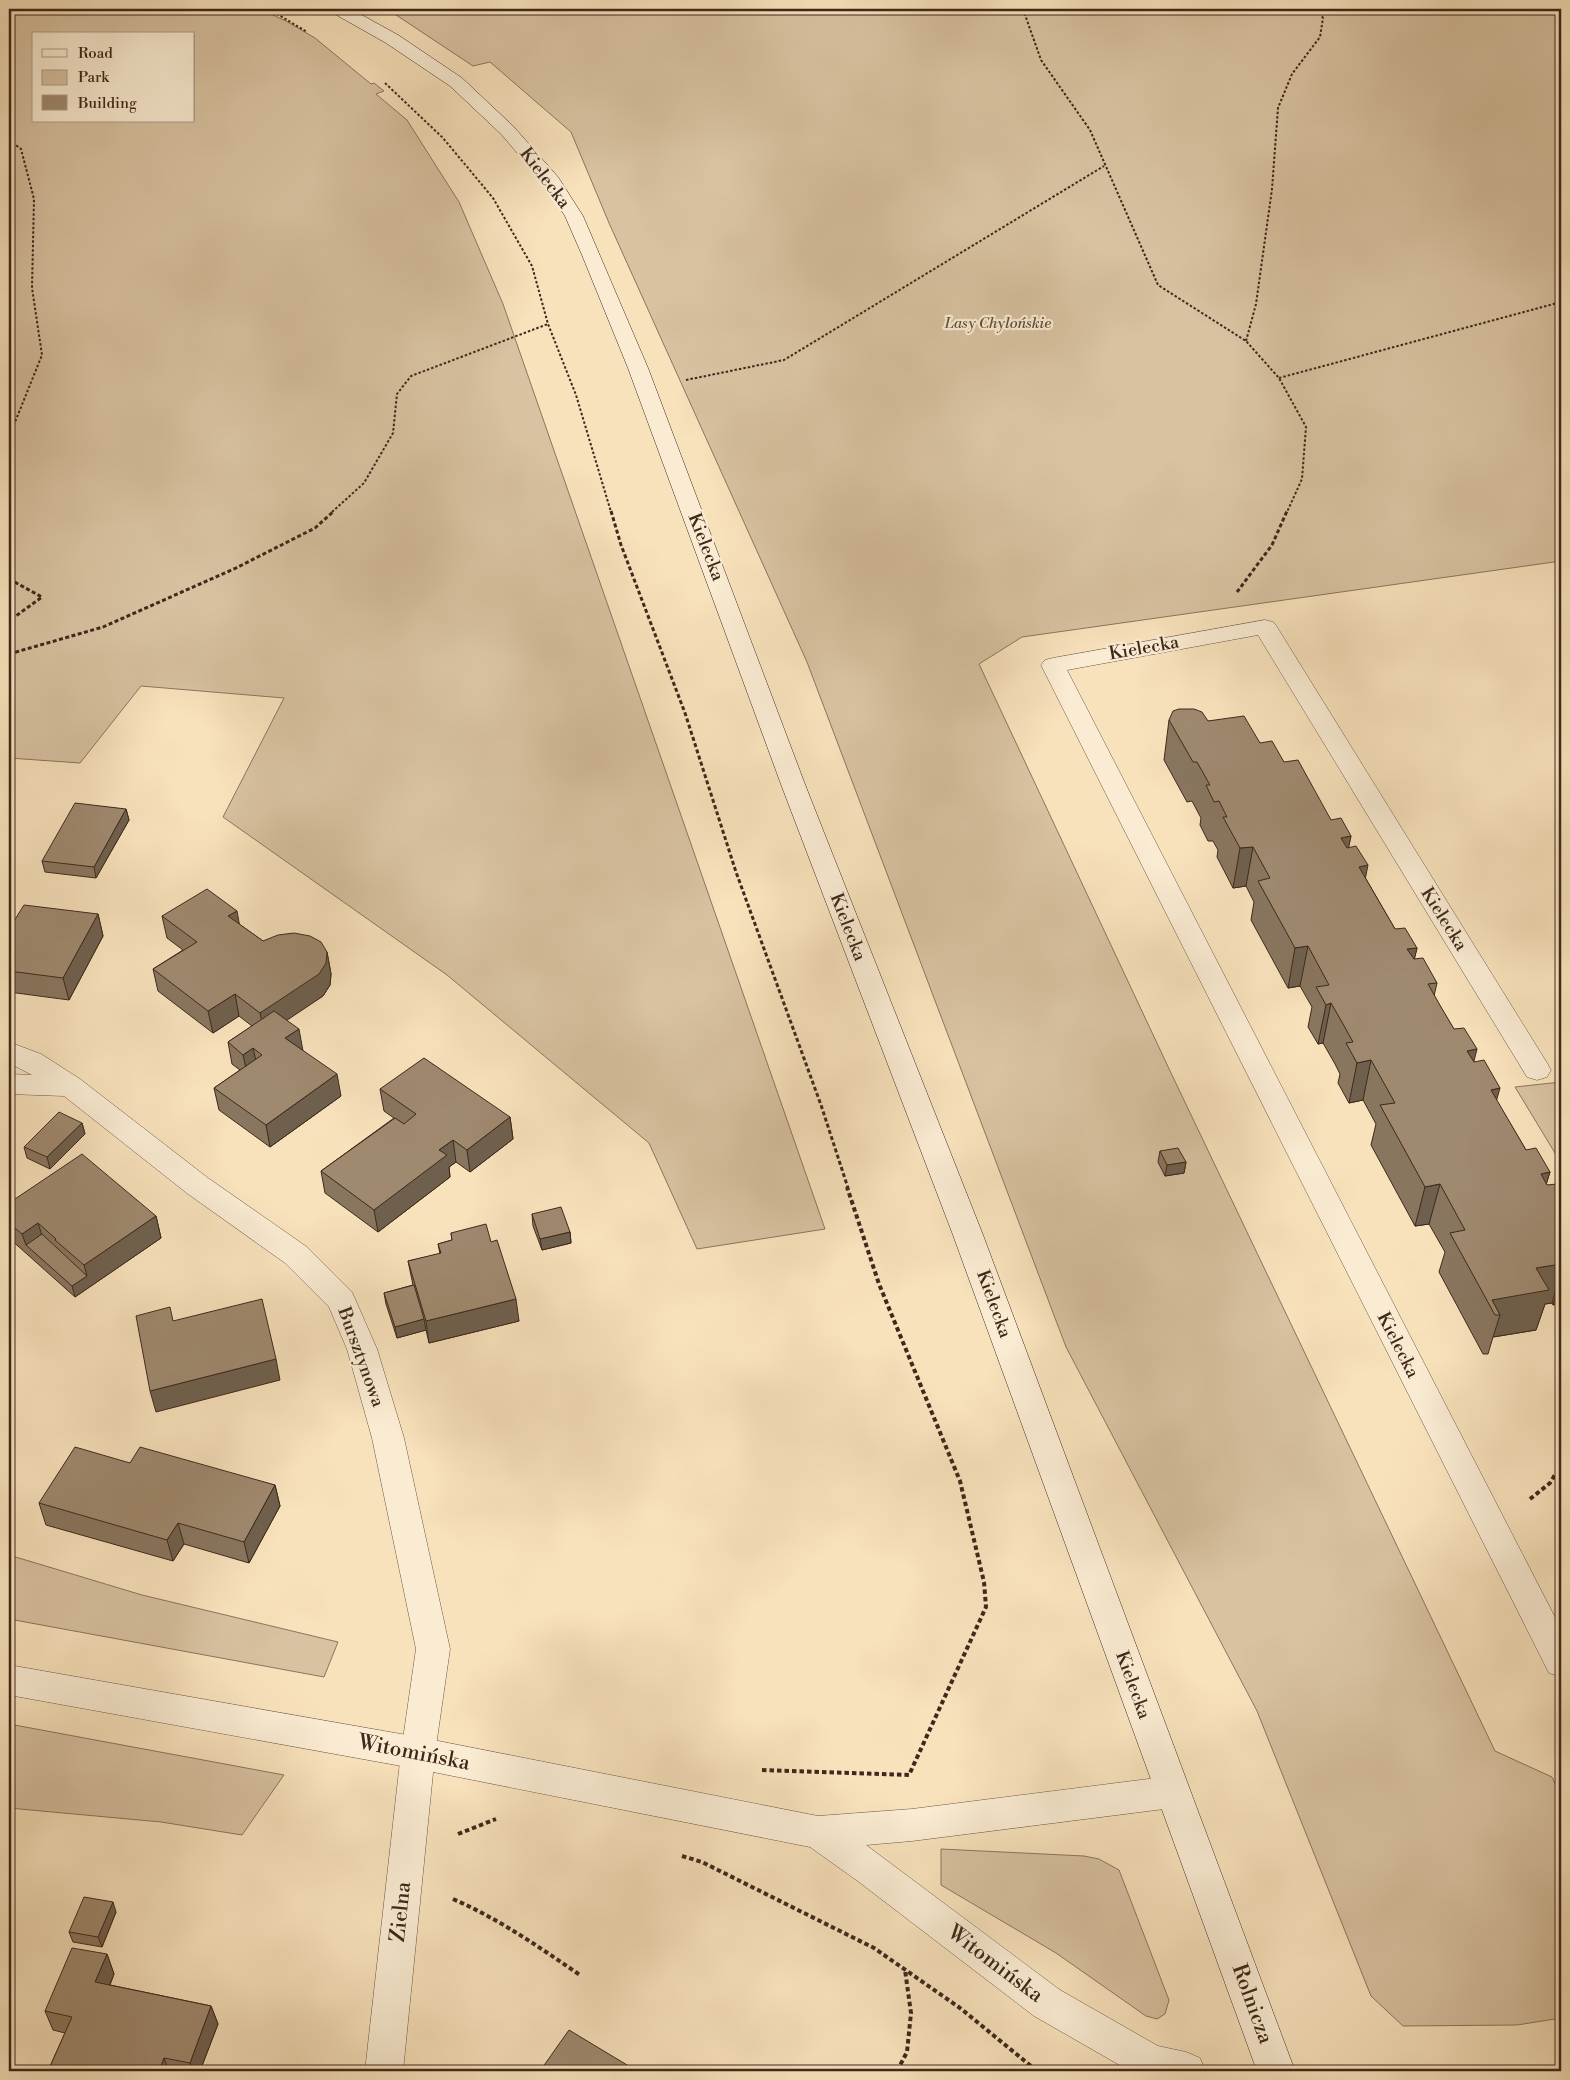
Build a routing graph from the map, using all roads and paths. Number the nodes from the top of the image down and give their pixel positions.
1 (269, 9) edge
2 (339, 9) edge
3 (1023, 9) edge
4 (1317, 9) edge
5 (314, 36) dead end
6 (379, 78) dead end
7 (9, 140) edge
8 (1104, 166) junction
9 (1561, 302) edge
10 (548, 324) junction
11 (1246, 340) junction
12 (1279, 378) junction
13 (644, 389) junction
14 (9, 438) edge
15 (9, 579) edge
16 (9, 621) edge
17 (1235, 631) junction
18 (9, 654) edge
19 (9, 1052) edge
20 (1537, 1070) dead end
21 (9, 1084) edge
22 (70, 1086) junction
23 (1561, 1662) edge
24 (9, 1680) edge
25 (418, 1753) junction
26 (909, 1775) dead end
27 (1172, 1792) junction
28 (501, 1818) dead end
29 (470, 1828) dead end
30 (818, 1832) junction
31 (675, 1854) dead end
32 (449, 1894) dead end
33 (1227, 1937) joint
34 (905, 1970) junction
35 (580, 1975) dead end
36 (384, 2071) edge
37 (897, 2071) edge
38 (1036, 2071) edge
39 (1186, 2071) edge
40 (1276, 2071) edge

1 - 5 path
2 - 13 street, Kielecka
3 - 8 path
4 - 11 path
6 - 10 path
7 - 14 path
8 - 11 path
8 - 13 path
9 - 12 path
10 - 18 path
10 - 26 path
11 - 12 path
12 - 17 path
13 - 27 street, Kielecka
15 - 16 path
17 - 20 street, Kielecka
17 - 23 street, Kielecka
19 - 22 street, Bursztynowa
21 - 22 street
22 - 25 street, Bursztynowa
24 - 25 street, Witomińska
25 - 30 street, Witomińska
25 - 36 street, Zielna
27 - 30 street, Witomińska
27 - 33 street, Kielecka
28 - 29 path
30 - 39 street, Witomińska
31 - 34 path
32 - 35 path
33 - 40 street, Rolnicza
34 - 37 path
34 - 38 path

